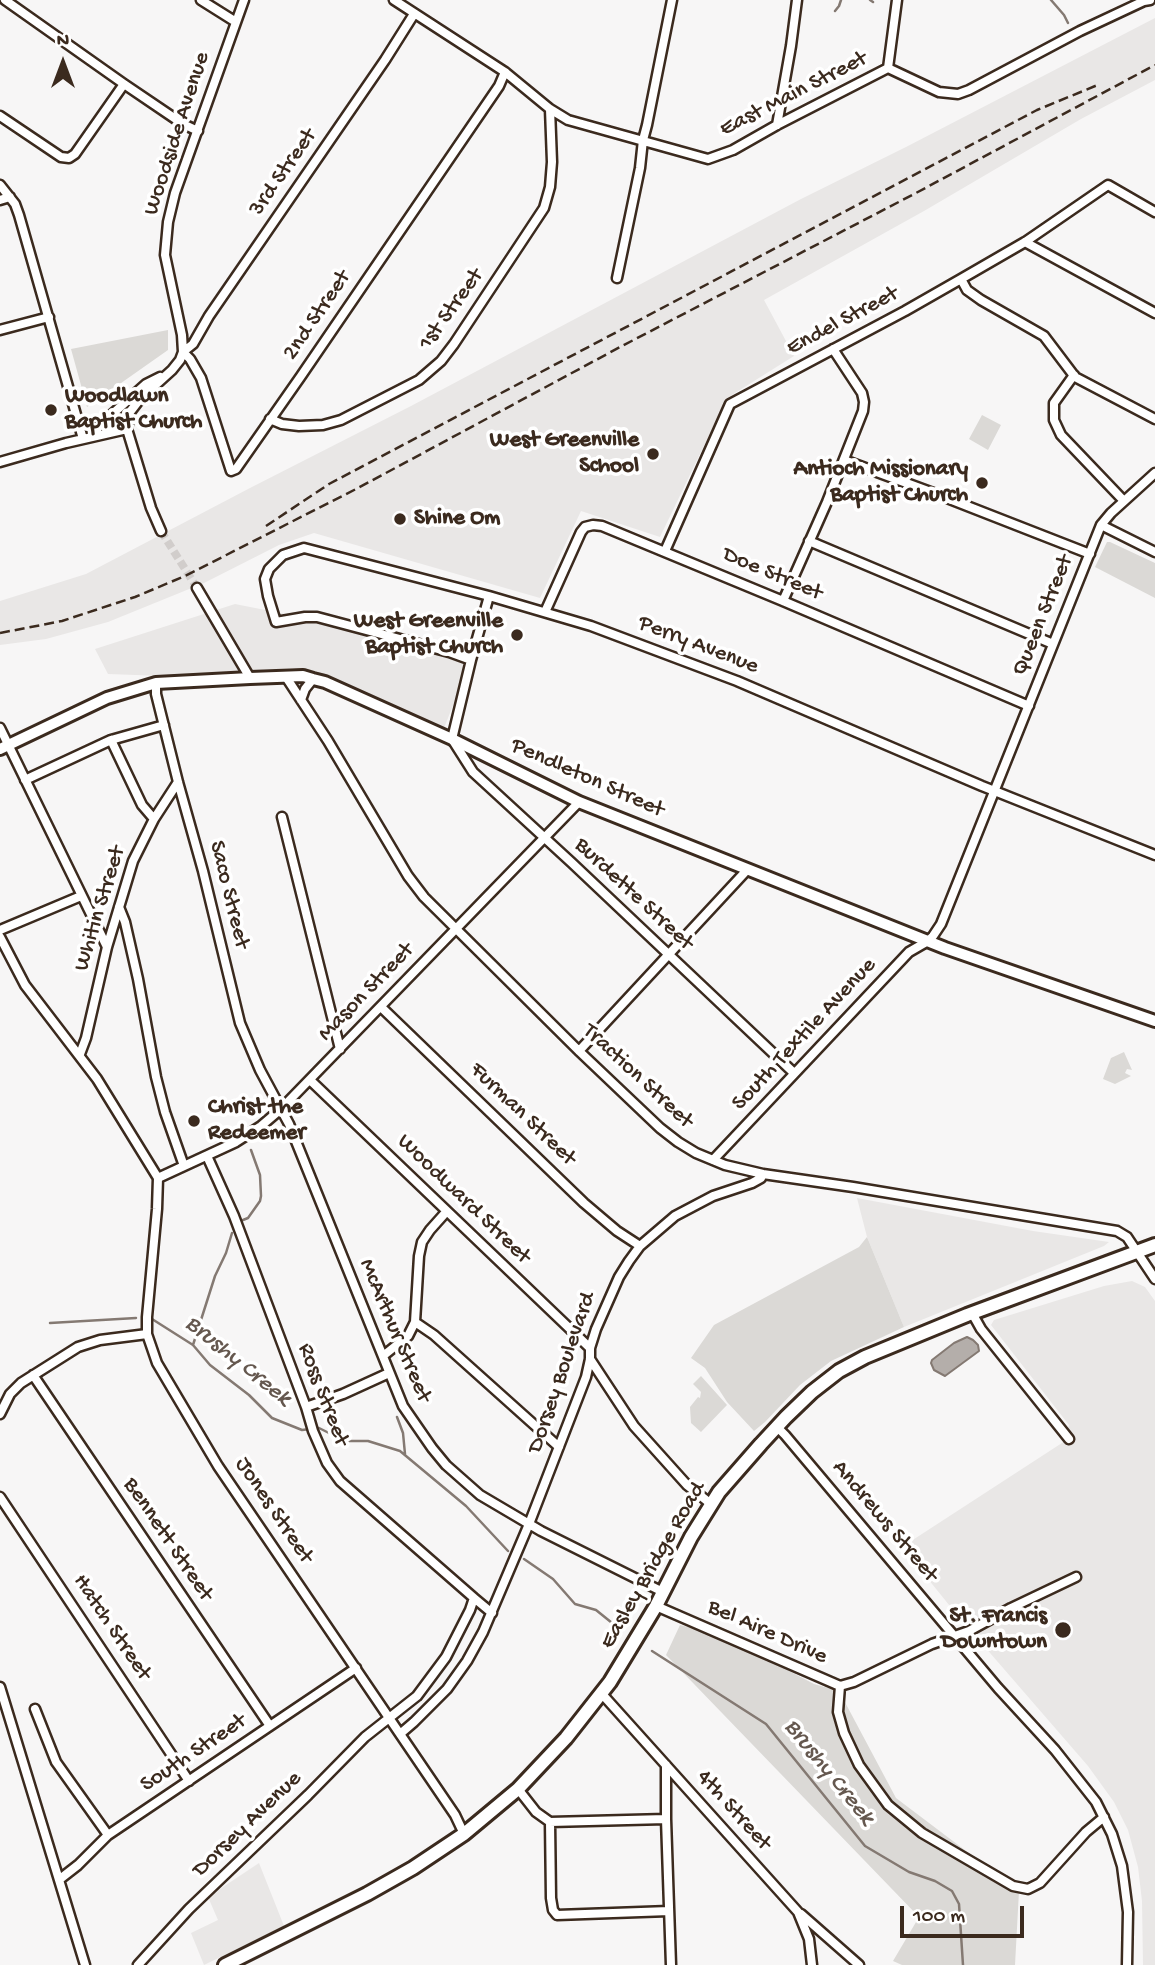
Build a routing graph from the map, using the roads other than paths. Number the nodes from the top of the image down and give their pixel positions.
1 (5, 0) edge
2 (201, 0) edge
3 (244, 0) edge
4 (394, 0) edge
5 (672, 0) edge
6 (797, 0) edge
7 (897, 0) edge
8 (1145, 0) edge
9 (414, 14) junction
10 (236, 22) junction
11 (888, 68) junction
12 (505, 72) junction
13 (124, 84) junction
14 (550, 109) junction
15 (0, 116) edge
16 (777, 125) junction
17 (198, 131) junction
18 (643, 140) junction
19 (0, 185) edge
20 (10, 197) junction
21 (0, 200) edge
22 (1155, 212) edge
23 (1025, 242) junction
24 (617, 278) dead end
25 (961, 279) junction
26 (1155, 313) edge
27 (49, 317) junction
28 (0, 330) edge
29 (833, 349) junction
30 (183, 352) junction
31 (172, 370) junction
32 (1074, 375) junction
33 (270, 419) junction
34 (1155, 419) edge
35 (127, 429) junction
36 (87, 438) junction
37 (844, 460) junction
38 (0, 462) edge
39 (1155, 473) edge
40 (1124, 501) junction
41 (1101, 525) junction
42 (161, 531) tunnel mouth
43 (809, 541) junction
44 (665, 551) junction
45 (1155, 552) edge
46 (1090, 554) junction
47 (197, 588) tunnel mouth
48 (489, 596) junction
49 (783, 601) junction
50 (545, 612) junction
51 (1052, 645) junction
52 (471, 660) junction
53 (286, 677) junction
54 (250, 678) junction
55 (313, 678) junction
56 (156, 683) junction
57 (301, 700) junction
58 (1029, 706) junction
59 (164, 725) junction
60 (0, 728) edge
61 (452, 739) junction
62 (111, 740) junction
63 (4, 747) edge
64 (25, 779) junction
65 (178, 782) junction
66 (994, 790) junction
67 (579, 802) junction
68 (282, 817) dead end
69 (154, 819) junction
70 (544, 839) junction
71 (1155, 855) edge
72 (747, 870) junction
73 (81, 896) junction
74 (119, 907) junction
75 (0, 930) edge
76 (455, 930) junction
77 (0, 937) edge
78 (928, 941) junction
79 (107, 947) junction
80 (668, 956) junction
81 (381, 1007) junction
82 (1155, 1021) edge
83 (340, 1049) junction
84 (579, 1051) junction
85 (80, 1054) junction
86 (793, 1073) junction
87 (310, 1080) junction
88 (281, 1109) junction
89 (207, 1156) junction
90 (713, 1160) junction
91 (184, 1166) junction
92 (763, 1174) junction
93 (158, 1178) junction
94 (447, 1211) junction
95 (1155, 1245) edge
96 (640, 1246) junction
97 (1136, 1252) junction
98 (1155, 1279) edge
99 (972, 1312) junction
100 (415, 1322) junction
101 (147, 1334) junction
102 (590, 1348) junction
103 (383, 1356) junction
104 (590, 1359) junction
105 (388, 1373) junction
106 (33, 1376) junction
107 (306, 1407) junction
108 (0, 1415) edge
109 (777, 1427) junction
110 (1069, 1439) dead end
111 (559, 1447) junction
112 (0, 1497) edge
113 (711, 1504) junction
114 (529, 1524) junction
115 (1076, 1577) dead end
116 (663, 1592) junction
117 (474, 1598) junction
118 (656, 1606) junction
119 (492, 1613) junction
120 (955, 1636) junction
121 (356, 1668) junction
122 (840, 1686) junction
123 (0, 1687) edge
124 (602, 1694) junction
125 (34, 1709) dead end
126 (389, 1717) junction
127 (270, 1726) junction
128 (400, 1734) junction
129 (666, 1765) junction
130 (189, 1781) junction
131 (518, 1789) junction
132 (1104, 1817) junction
133 (666, 1819) junction
134 (550, 1822) junction
135 (464, 1834) junction
136 (108, 1835) junction
137 (60, 1879) junction
138 (669, 1911) junction
139 (798, 1912) junction
140 (85, 1965) edge
141 (138, 1965) edge
142 (225, 1965) edge
143 (671, 1965) edge
144 (812, 1965) edge
145 (859, 1965) edge
146 (1127, 1965) edge

1 - 13 street
2 - 10 street
3 - 10 street, Woodside Avenue
4 - 9 street, East Main Street
5 - 18 street
6 - 16 street
7 - 11 street
8 - 11 street, East Main Street
9 - 12 street, East Main Street
9 - 30 street, 3rd Street
10 - 17 street, Woodside Avenue
11 - 16 street, East Main Street
12 - 14 street, East Main Street
12 - 33 street, 2nd Street
13 - 15 street
13 - 17 street
14 - 18 street, East Main Street
14 - 33 street, 1st Street
16 - 18 street, East Main Street
17 - 30 street, Woodside Avenue
18 - 24 street
19 - 20 street
20 - 21 street
20 - 27 street
22 - 23 street, Endel Street
23 - 25 street, Endel Street
23 - 26 street
25 - 29 street, Endel Street
25 - 32 street
27 - 28 street
27 - 36 street
29 - 37 street
29 - 44 street, Endel Street
30 - 31 street
30 - 33 street, 2nd Street
31 - 35 street
31 - 36 street
32 - 34 street
32 - 40 street
35 - 36 street
35 - 42 street
36 - 38 street
37 - 43 street
37 - 46 street
39 - 40 street, Queen Street
40 - 41 street, Queen Street
41 - 45 street
41 - 46 street, Queen Street
43 - 49 street
43 - 51 street
44 - 49 street, Doe Street
44 - 50 street, Doe Street
46 - 51 street, Queen Street
47 - 54 street
48 - 50 street, Perry Avenue
48 - 52 street
48 - 52 street, Perry Avenue
49 - 58 street, Doe Street
50 - 66 street, Perry Avenue
51 - 58 street, Queen Street
52 - 61 street
53 - 54 main road, Pendleton Street
53 - 55 main road, Pendleton Street
53 - 57 street, Traction Street
54 - 56 main road, Pendleton Street
55 - 57 street
55 - 61 main road, Pendleton Street
56 - 59 street, Saco Street
56 - 63 main road, Pendleton Street
57 - 76 street, Traction Street
58 - 66 street, Queen Street
59 - 62 street
59 - 65 street, Saco Street
60 - 63 street
61 - 67 main road, Pendleton Street
61 - 70 street, Burdette Street
62 - 64 street
62 - 69 street
63 - 64 street
64 - 73 street
65 - 69 street, Whitin Street
65 - 88 street, Saco Street
66 - 71 street, Perry Avenue
66 - 78 street, Queen Street
67 - 70 street, Mason Street
67 - 72 main road, Pendleton Street
68 - 83 street
69 - 74 street, Whitin Street
70 - 76 street, Mason Street
70 - 80 street, Burdette Street
72 - 78 main road, Pendleton Street
72 - 80 street
73 - 75 street
73 - 79 street
74 - 79 street, Whitin Street
74 - 91 street
76 - 81 street, Mason Street
76 - 84 street, Traction Street
77 - 85 street
78 - 82 main road, Pendleton Street
78 - 86 street, South Textile Avenue
79 - 85 street, Whitin Street
80 - 84 street
80 - 86 street, Burdette Street
81 - 83 street, Mason Street
81 - 96 street, Furman Street
83 - 87 street, Mason Street
84 - 90 street, Traction Street
85 - 93 street
86 - 90 street, South Textile Avenue
87 - 88 street, Mason Street
87 - 94 street, Woodward Street
88 - 89 street, Mason Street
88 - 103 street, McArthur Street
89 - 91 street, Mason Street
89 - 107 street, Ross Street
90 - 92 street, Traction Street
91 - 93 street, Mason Street
92 - 96 street, Dorsey Boulevard
92 - 97 street, Traction Street
93 - 101 street, Jones Street
94 - 100 street
94 - 102 street, Woodward Street
95 - 97 highway, Easley Bridge Road
96 - 102 street, Dorsey Boulevard
97 - 98 street, Traction Street
97 - 99 highway, Easley Bridge Road
99 - 109 highway, Easley Bridge Road
99 - 110 street
100 - 103 street
100 - 111 street
101 - 106 street
101 - 121 street, Jones Street
102 - 104 street, Dorsey Boulevard
103 - 105 street, McArthur Street
104 - 111 street, Dorsey Boulevard
104 - 113 street
105 - 107 street
105 - 114 street, McArthur Street
106 - 108 street
106 - 127 street, Bennett Street
107 - 117 street, Ross Street
109 - 113 highway, Easley Bridge Road
109 - 120 street, Andrews Street
111 - 114 street, Dorsey Boulevard
112 - 130 street, Hatch Street
113 - 116 highway, Easley Bridge Road
114 - 116 street, McArthur Street
114 - 119 street, Dorsey Boulevard
115 - 120 street
116 - 118 highway, Easley Bridge Road
117 - 119 street
117 - 126 street
118 - 122 street, Bel Aire Drive
118 - 124 highway, Easley Bridge Road
119 - 128 street, Dorsey Boulevard
120 - 122 street
120 - 132 street, Andrews Street
121 - 126 street, Jones Street
121 - 127 street, South Street
122 - 132 street, Bel Aire Drive
123 - 137 street
124 - 129 street, 4th Street
124 - 131 highway, Easley Bridge Road
125 - 136 street
126 - 128 street, Jones Street
126 - 141 street, Dorsey Avenue
127 - 130 street, South Street
128 - 135 street, Jones Street
129 - 133 street
129 - 139 street, 4th Street
130 - 136 street, South Street
131 - 134 street
131 - 135 highway, Easley Bridge Road
132 - 146 street, Andrews Street
133 - 134 street
133 - 138 street
134 - 138 street
135 - 142 highway, Easley Bridge Road
136 - 137 street, South Street
137 - 140 street
138 - 143 street
139 - 144 street, 4th Street
139 - 145 street

